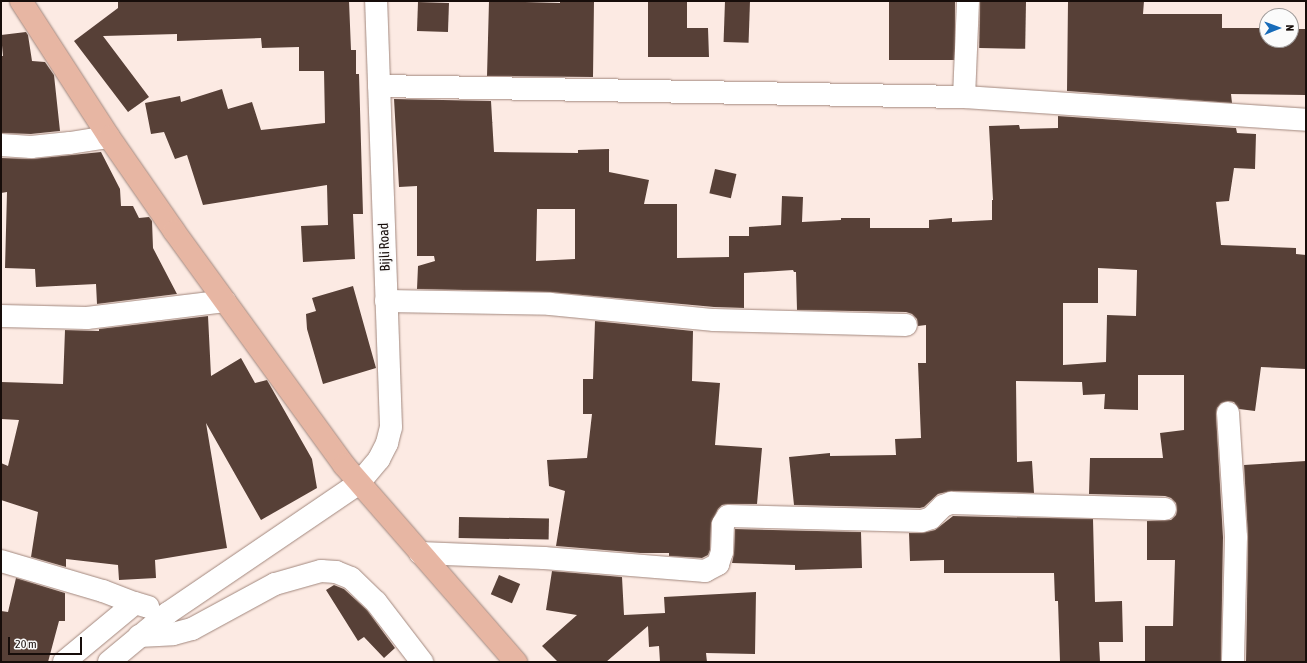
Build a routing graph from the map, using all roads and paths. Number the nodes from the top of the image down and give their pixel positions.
1 (21, 1) edge
2 (376, 1) edge
3 (968, 1) edge
4 (378, 86) junction
5 (964, 97) junction
6 (1306, 120) edge
7 (109, 137) junction
8 (1, 145) edge
9 (225, 301) junction
10 (386, 301) junction
11 (1, 316) edge
12 (906, 325) dead end
13 (1228, 413) dead end
14 (358, 482) junction
15 (1165, 509) dead end
16 (420, 553) junction
17 (1, 560) edge
18 (135, 603) junction
19 (168, 613) junction
20 (139, 636) junction
21 (64, 662) edge
22 (109, 662) edge
23 (422, 662) edge
24 (516, 662) edge
25 (1234, 662) edge

1 - 7 main road
2 - 4 street, Bijli Road
3 - 5 street
4 - 5 street
4 - 10 street, Bijli Road
5 - 6 street
7 - 8 street
7 - 9 main road
9 - 11 street
9 - 14 main road
10 - 12 street
10 - 14 street, Bijli Road
13 - 25 street
14 - 16 main road
14 - 19 street, Bijli Road
15 - 16 street
16 - 24 main road
17 - 18 street
18 - 19 street
18 - 21 street
19 - 20 street, Bijli Road
20 - 22 street, Bijli Road
20 - 23 street

